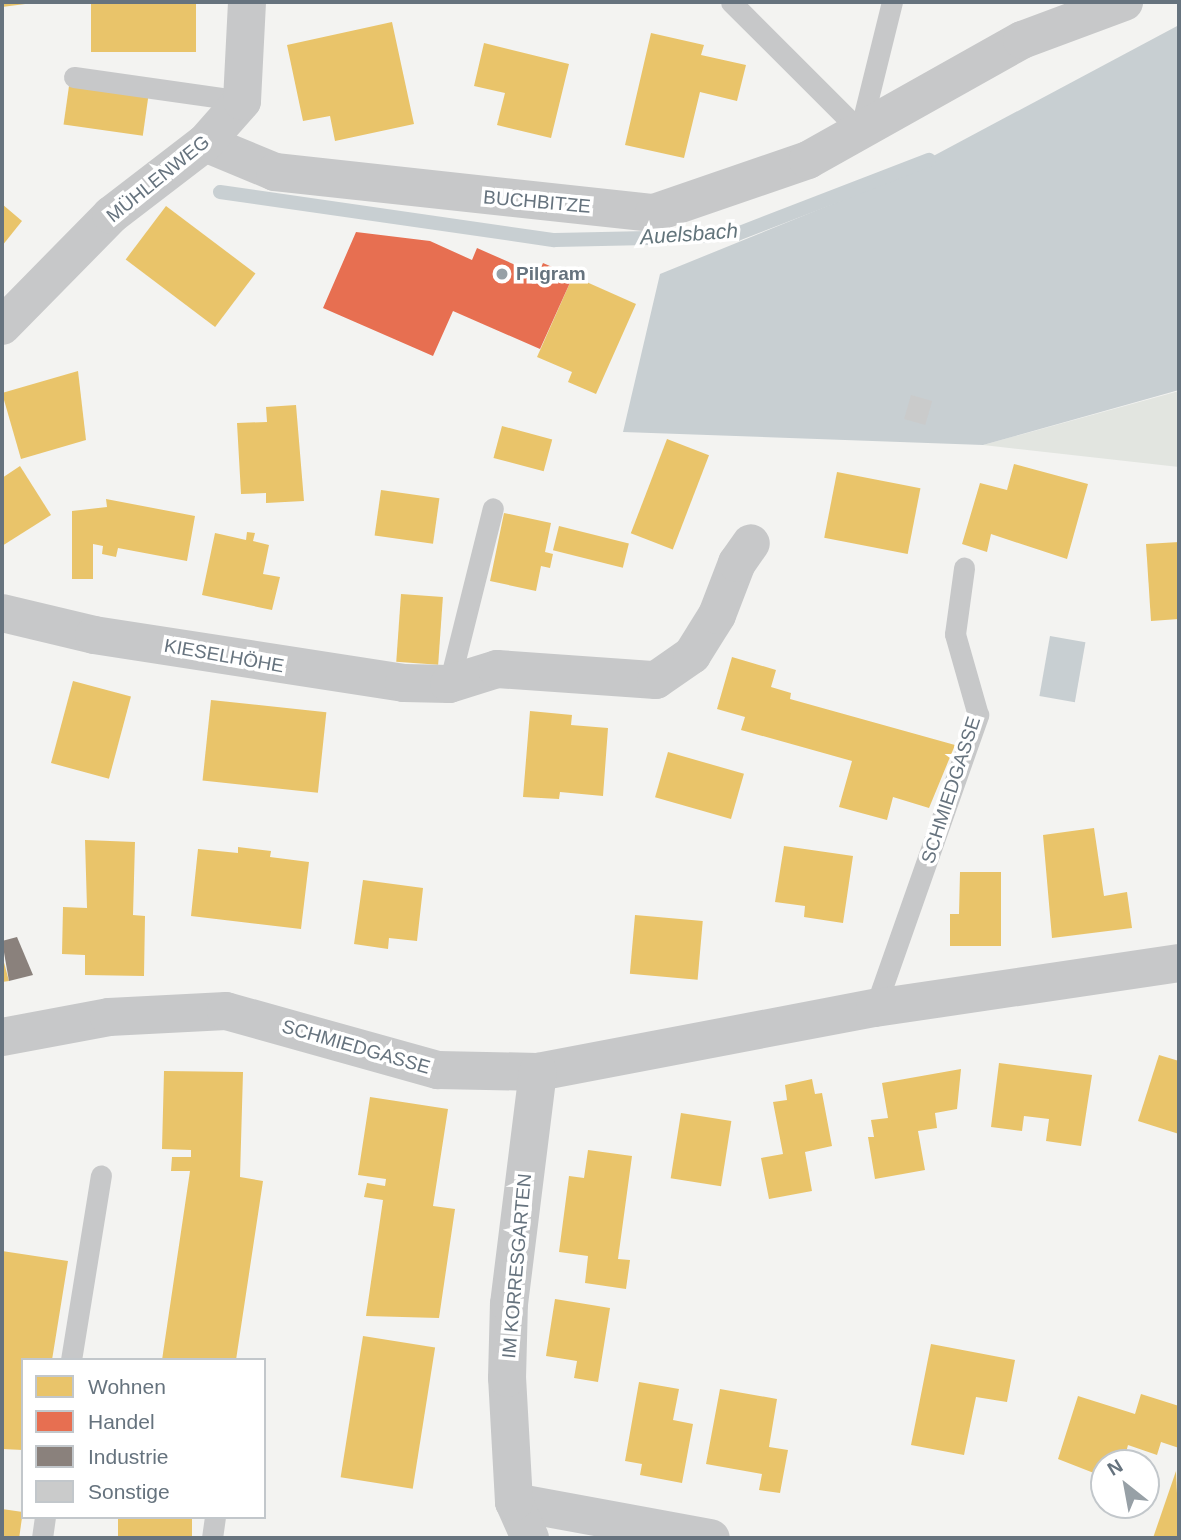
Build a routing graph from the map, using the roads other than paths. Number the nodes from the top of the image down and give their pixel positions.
1 (247, 2) edge
2 (731, 2) edge
3 (892, 2) edge
4 (1124, 2) edge
5 (74, 77) dead end
6 (242, 101) junction
7 (860, 131) junction
8 (205, 143) junction
9 (2, 326) edge
10 (493, 508) dead end
11 (751, 543) dead end
12 (964, 568) dead end
13 (2, 614) edge
14 (449, 684) junction
15 (1179, 963) edge
16 (875, 1008) junction
17 (2, 1037) edge
18 (538, 1072) junction
19 (101, 1175) dead end
20 (71, 1358) edge
21 (514, 1502) junction
22 (46, 1519) edge
23 (215, 1519) edge
24 (42, 1538) edge
25 (212, 1538) edge
26 (530, 1538) edge
27 (711, 1538) edge

1 - 6 street
2 - 7 lane
3 - 7 lane
4 - 7 street, BUCHBITZE
5 - 6 lane
6 - 8 street, MÜHLENWEG
7 - 8 street, BUCHBITZE
8 - 9 street, MÜHLENWEG
10 - 14 lane
11 - 14 street, KIESELHÖHE
12 - 16 lane, SCHMIEDGASSE
13 - 14 street, KIESELHÖHE
15 - 16 street, SCHMIEDGASSE
16 - 18 street, SCHMIEDGASSE
17 - 18 street, SCHMIEDGASSE
18 - 21 street, IM KORRESGARTEN
19 - 20 lane
21 - 26 street, IM KORRESGARTEN
21 - 27 street
22 - 24 lane
23 - 25 lane

